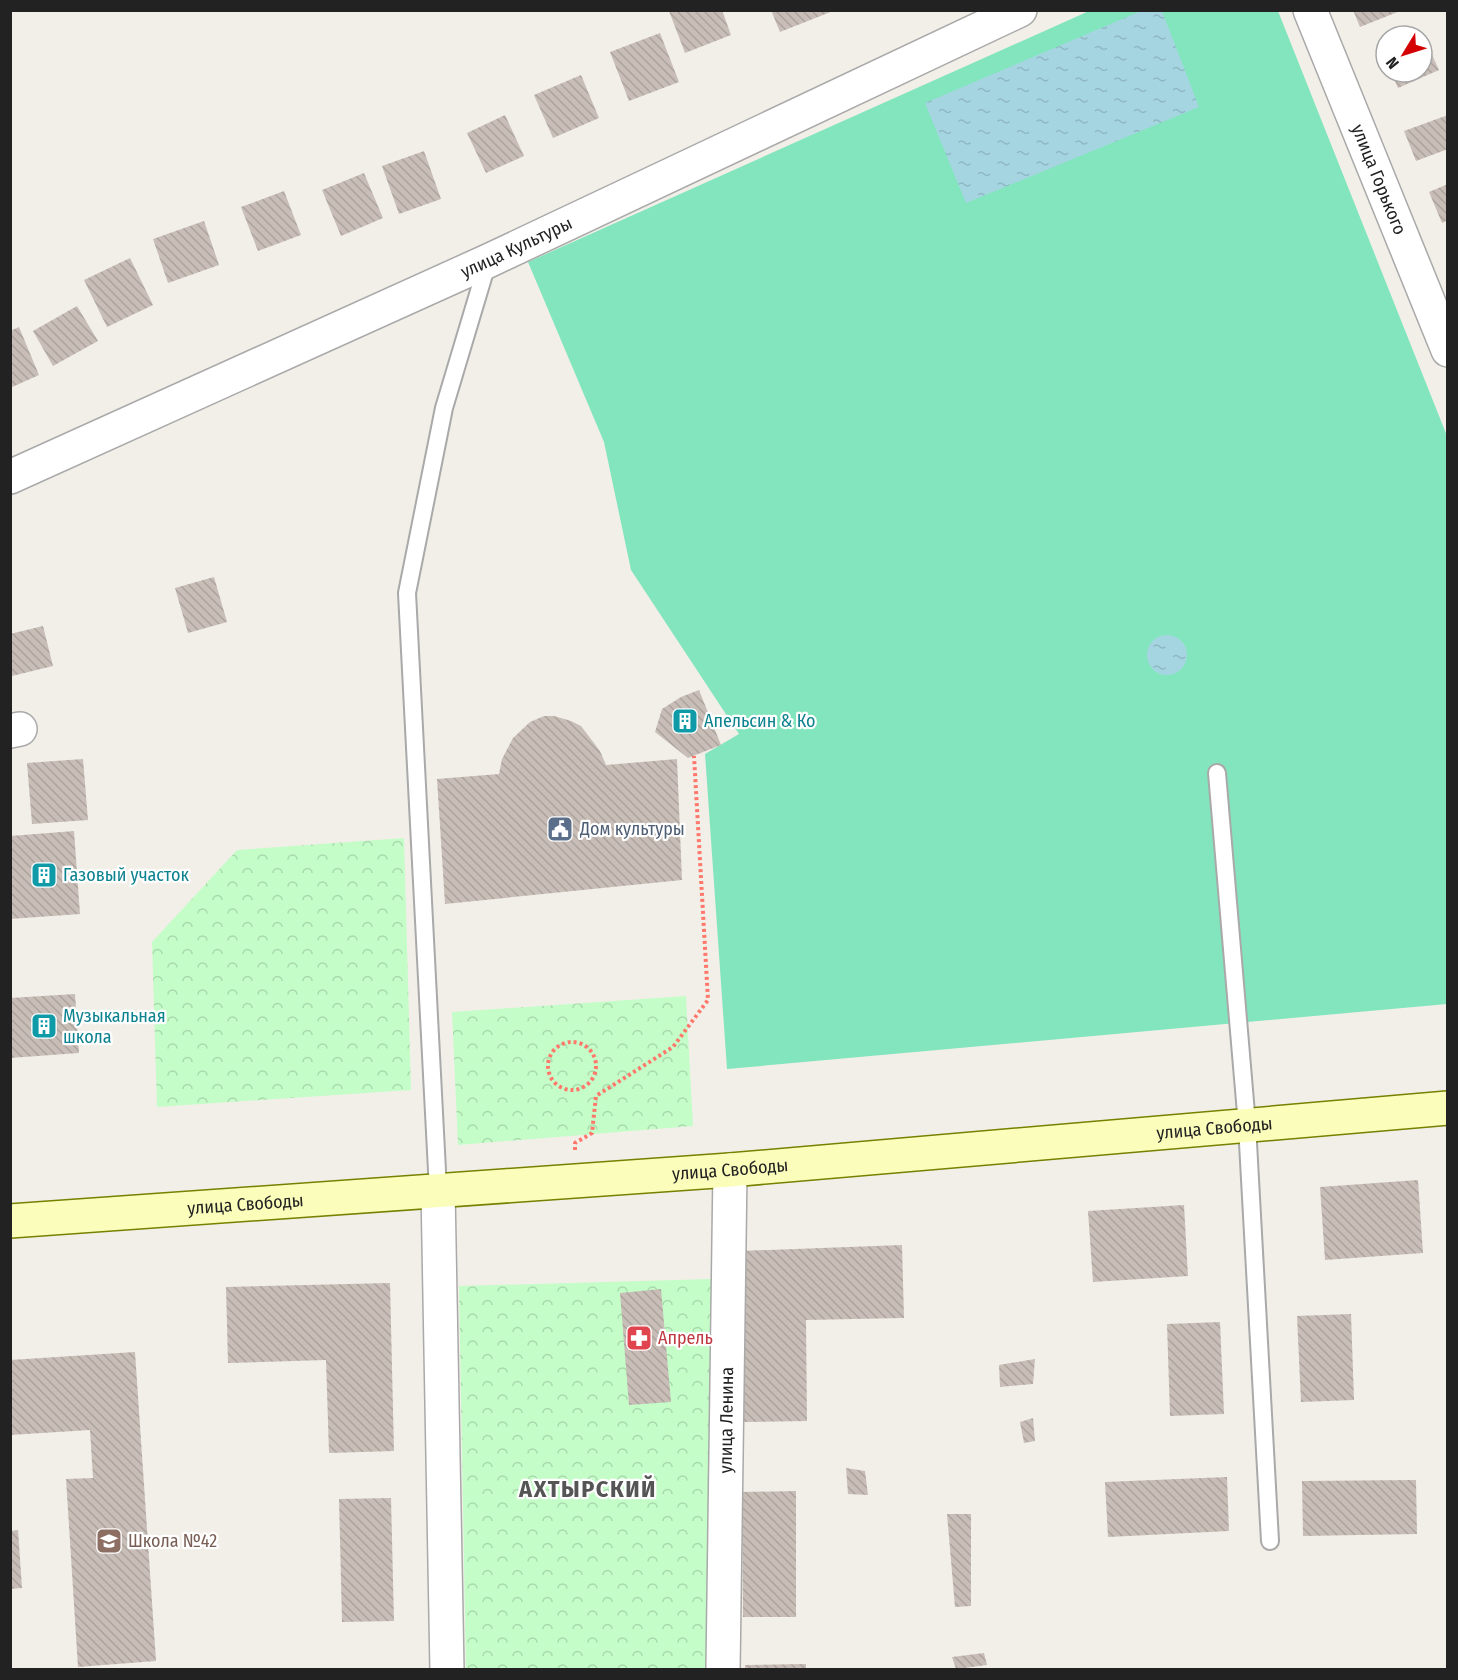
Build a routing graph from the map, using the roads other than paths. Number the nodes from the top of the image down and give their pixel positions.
1 (1020, 10) edge
2 (1310, 10) edge
3 (488, 261) junction
4 (1448, 350) edge
5 (10, 477) edge
6 (1217, 773) dead end
7 (1448, 1108) edge
8 (1247, 1125) junction
9 (730, 1170) junction
10 (438, 1190) junction
11 (10, 1221) edge
12 (1270, 1541) dead end
13 (447, 1670) edge
14 (723, 1670) edge

1 - 3 street, улица Культуры
2 - 4 street, улица Горького
3 - 5 street, улица Культуры
3 - 10 lane
6 - 8 lane
7 - 8 street, улица Свободы
8 - 9 street, улица Свободы
8 - 12 lane
9 - 10 street, улица Свободы
9 - 14 street, улица Ленина
10 - 11 street, улица Свободы
10 - 13 street

